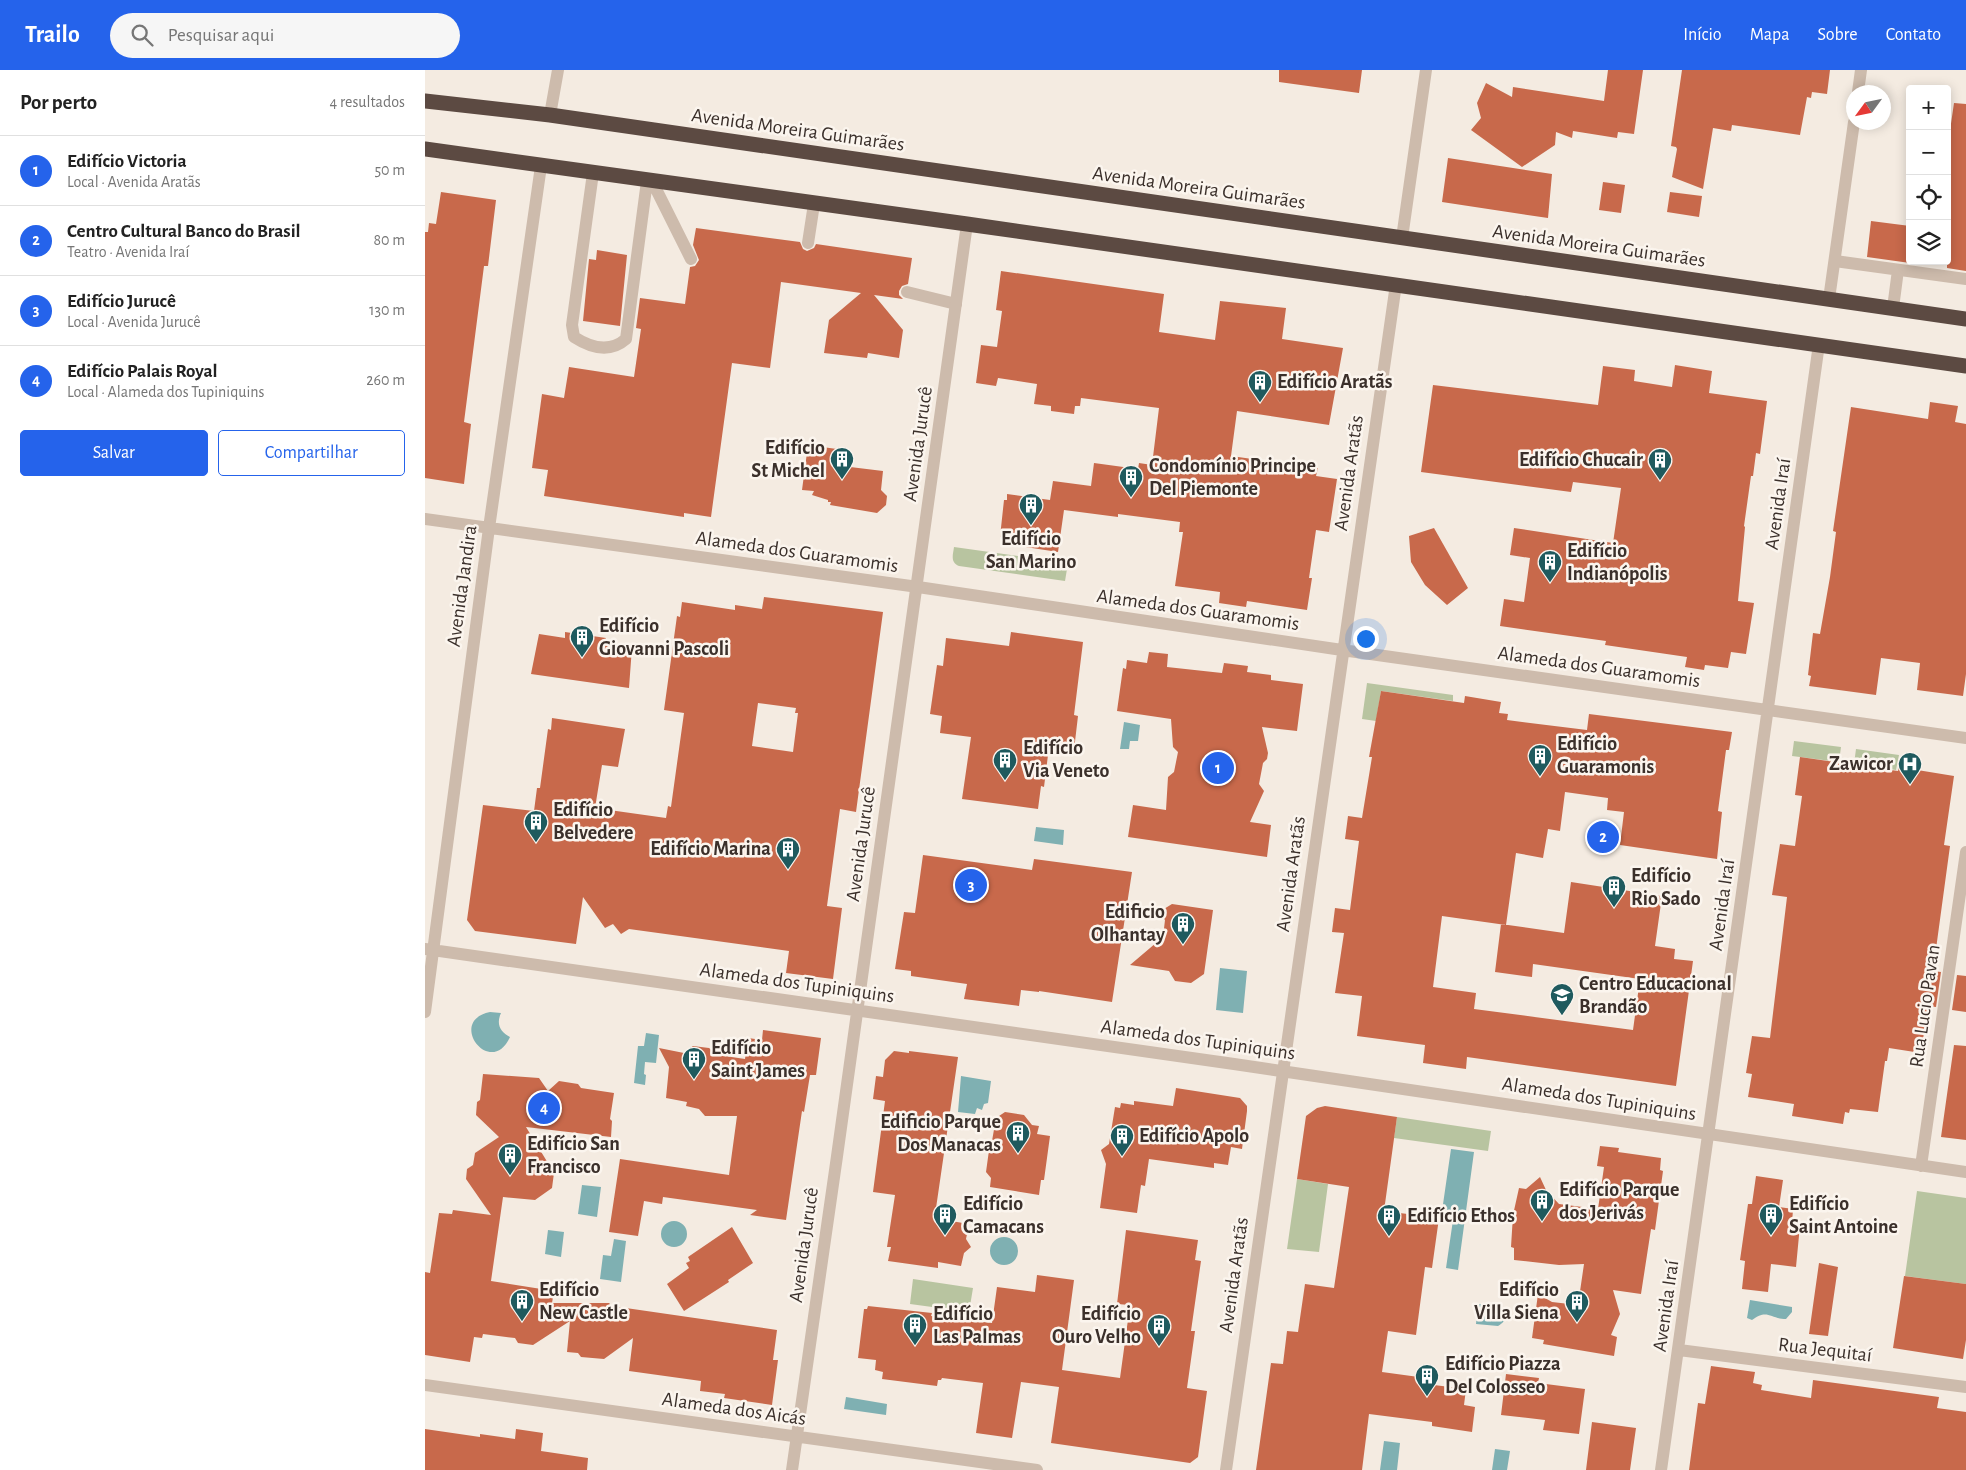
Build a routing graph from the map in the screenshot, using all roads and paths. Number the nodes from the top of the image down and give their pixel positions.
1 (557, 70) edge
2 (1426, 70) edge
3 (1861, 70) edge
4 (1859, 85) edge
5 (425, 101) edge
6 (550, 114) junction
7 (1853, 130) edge
8 (425, 149) edge
9 (541, 166) junction
10 (593, 173) junction
11 (650, 181) junction
12 (814, 204) junction
13 (967, 224) junction
14 (1402, 238) junction
15 (808, 243) dead end
16 (691, 259) dead end
17 (1835, 260) junction
18 (1898, 270) junction
19 (1966, 279) edge
20 (1396, 284) junction
21 (907, 292) dead end
22 (1829, 299) junction
23 (956, 304) junction
24 (1893, 308) junction
25 (1966, 319) edge
26 (1819, 344) junction
27 (1966, 366) edge
28 (425, 520) edge
29 (489, 528) junction
30 (918, 587) junction
31 (1342, 650) junction
32 (1769, 709) junction
33 (1966, 738) edge
34 (1966, 852) edge
35 (429, 950) edge
36 (856, 1010) junction
37 (425, 1012) edge
38 (1282, 1071) junction
39 (1708, 1135) junction
40 (1921, 1166) junction
41 (1966, 1172) edge
42 (1679, 1350) junction
43 (425, 1385) edge
44 (1966, 1387) edge
45 (797, 1437) junction
46 (792, 1470) edge
47 (1037, 1470) edge
48 (1226, 1470) edge
49 (1661, 1470) edge

1 - 6 street
2 - 14 street
3 - 4 street
5 - 6 highway, Avenida Moreira Guimarães
6 - 14 highway, Avenida Moreira Guimarães
7 - 17 street
8 - 9 highway
9 - 10 highway
9 - 29 street, Avenida Jandira
10 - 11 highway
10 - 11 street
11 - 12 highway
11 - 16 street
12 - 13 highway
12 - 15 street
13 - 20 highway
13 - 23 street, Avenida Jurucê
14 - 22 highway, Avenida Moreira Guimarães
17 - 18 street
17 - 22 street
18 - 19 street
18 - 24 street
20 - 26 highway
20 - 31 street, Avenida Aratãs
21 - 23 street
22 - 24 highway, Avenida Moreira Guimarães
23 - 30 street, Avenida Jurucê
24 - 25 highway, Avenida Moreira Guimarães
26 - 27 highway
26 - 32 street, Avenida Iraí
28 - 29 street, Alameda dos Guaramomis
29 - 30 street, Alameda dos Guaramomis
29 - 35 street, Avenida Jandira
30 - 31 street, Alameda dos Guaramomis
30 - 36 street, Avenida Jurucê
31 - 32 street, Alameda dos Guaramomis
31 - 38 street, Avenida Aratãs
32 - 33 street, Alameda dos Guaramomis
32 - 39 street, Avenida Iraí
34 - 40 street, Rua Lucio Pavan
35 - 36 street, Alameda dos Tupiniquins
35 - 37 street, Avenida Jandira
36 - 38 street, Alameda dos Tupiniquins
36 - 45 street, Avenida Jurucê
38 - 39 street, Alameda dos Tupiniquins
38 - 48 street, Avenida Aratãs
39 - 40 street, Alameda dos Tupiniquins
39 - 42 street, Avenida Iraí
40 - 41 street, Alameda dos Tupiniquins
42 - 44 street, Rua Jequitaí
42 - 49 street, Avenida Iraí
43 - 45 street, Alameda dos Aicás
45 - 46 street, Avenida Jurucê
45 - 47 street, Alameda dos Aicás

